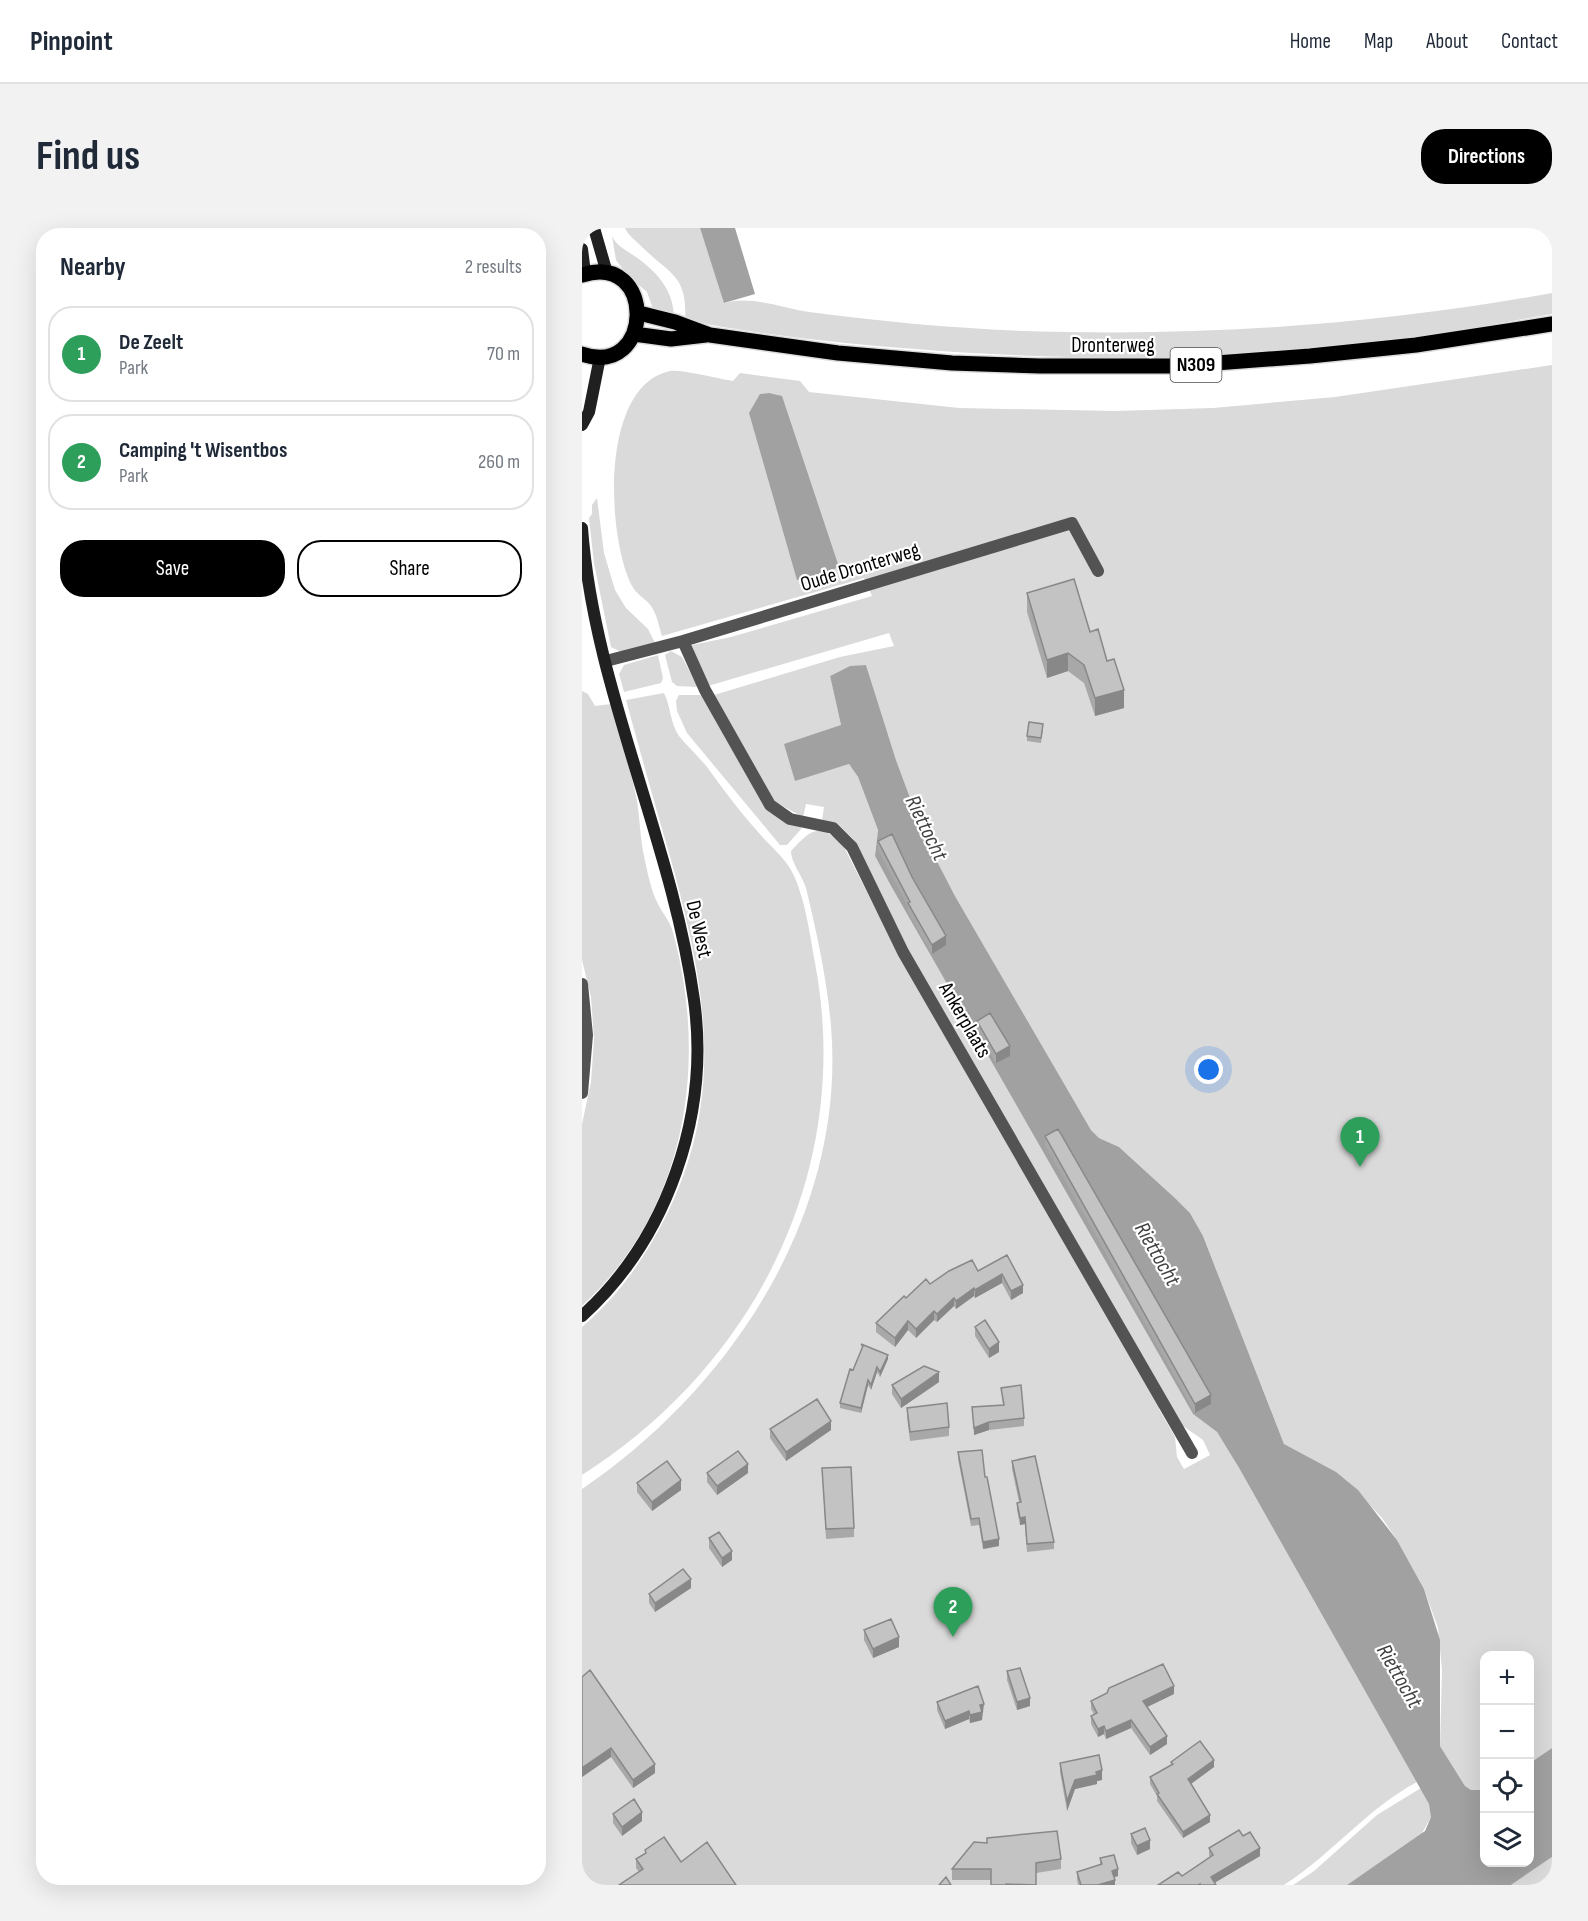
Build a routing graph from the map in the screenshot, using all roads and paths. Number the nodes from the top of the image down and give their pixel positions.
1 (594, 228) edge
2 (582, 249) edge
3 (607, 273) junction
4 (583, 274) edge
5 (639, 313) junction
6 (1552, 324) edge
7 (634, 334) junction
8 (710, 335) junction
9 (582, 354) edge
10 (600, 357) junction
11 (582, 425) edge
12 (582, 528) edge
13 (1098, 571) dead end
14 (683, 641) junction
15 (606, 661) junction
16 (582, 984) edge
17 (582, 1093) edge
18 (582, 1316) edge
19 (1192, 1453) dead end

1 - 3 main road
2 - 4 main road
3 - 4 main road
3 - 5 main road
5 - 7 main road
5 - 8 main road, Dronterweg / N309
6 - 8 main road, Dronterweg / N309
7 - 8 main road, Dronterweg / N309
7 - 10 main road
9 - 10 main road
10 - 11 main road
12 - 15 main road, De West
13 - 14 street, Oude Dronterweg
14 - 15 street, Oude Dronterweg
14 - 19 street, Ankerplaats
15 - 18 main road, De West
16 - 17 street

